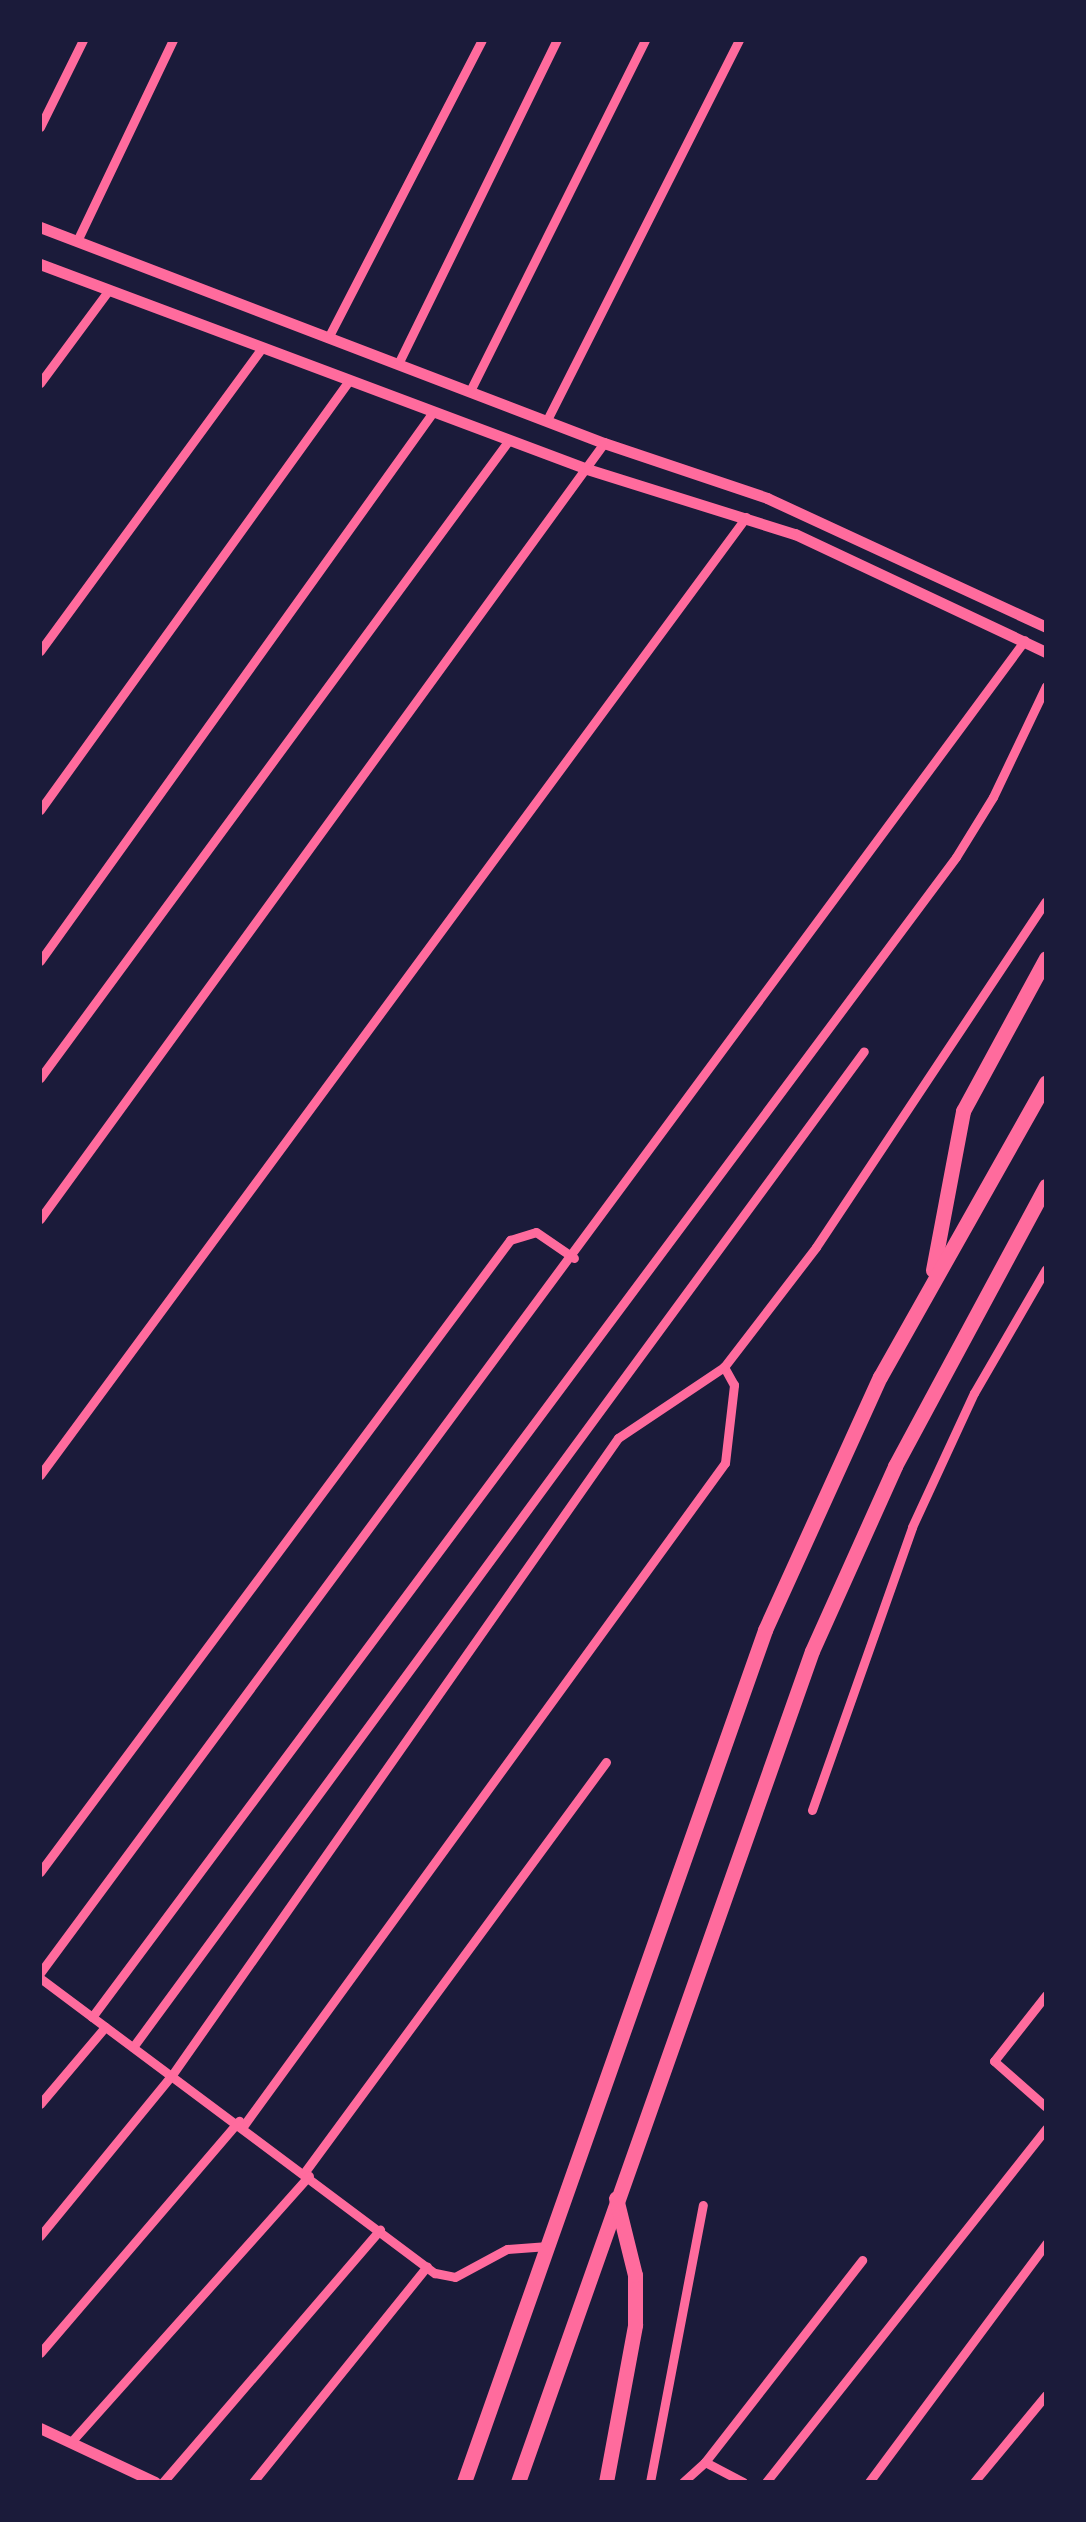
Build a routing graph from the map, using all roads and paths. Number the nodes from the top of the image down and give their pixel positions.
1 (82, 40) edge
2 (173, 40) edge
3 (482, 40) edge
4 (558, 40) edge
5 (644, 40) edge
6 (739, 40) edge
7 (40, 126) edge
8 (40, 227) edge
9 (77, 242) junction
10 (40, 264) edge
11 (108, 291) junction
12 (328, 338) junction
13 (260, 350) junction
14 (398, 364) junction
15 (348, 382) junction
16 (40, 383) edge
17 (470, 391) junction
18 (433, 412) junction
19 (546, 420) junction
20 (510, 440) junction
21 (604, 443) junction
22 (587, 468) junction
23 (746, 517) junction
24 (1046, 627) edge
25 (1025, 640) junction
26 (40, 651) edge
27 (1046, 652) edge
28 (1046, 686) edge
29 (40, 810) edge
30 (1046, 901) edge
31 (1046, 958) edge
32 (40, 961) edge
33 (864, 1050) dead end
34 (40, 1078) edge
35 (1046, 1082) edge
36 (1044, 1192) edge
37 (40, 1219) edge
38 (574, 1258) junction
39 (1046, 1269) edge
40 (930, 1284) junction
41 (724, 1368) junction
42 (40, 1475) edge
43 (606, 1762) dead end
44 (812, 1810) dead end
45 (40, 1872) edge
46 (40, 1976) edge
47 (1046, 1995) edge
48 (92, 2017) junction
49 (105, 2027) junction
50 (133, 2047) junction
51 (172, 2075) junction
52 (40, 2104) edge
53 (1046, 2106) edge
54 (241, 2123) junction
55 (1046, 2129) edge
56 (307, 2174) junction
57 (616, 2198) junction
58 (703, 2204) dead end
59 (380, 2230) junction
60 (40, 2236) edge
61 (1046, 2244) edge
62 (548, 2246) junction
63 (862, 2260) dead end
64 (427, 2266) junction
65 (40, 2353) edge
66 (1046, 2395) edge
67 (40, 2428) edge
68 (71, 2442) junction
69 (705, 2462) junction
70 (155, 2482) edge
71 (163, 2482) edge
72 (253, 2482) edge
73 (464, 2482) edge
74 (518, 2482) edge
75 (606, 2482) edge
76 (650, 2482) edge
77 (683, 2482) edge
78 (743, 2482) edge
79 (766, 2482) edge
80 (869, 2482) edge
81 (974, 2482) edge

1 - 7 street
2 - 9 street
3 - 12 street
4 - 14 street
5 - 17 street
6 - 19 street
8 - 9 street
9 - 12 street
10 - 11 street
11 - 13 street
11 - 16 street
12 - 14 street
13 - 15 street
13 - 26 street
14 - 17 street
15 - 18 street
15 - 29 street
17 - 19 street
18 - 20 street
18 - 32 street
19 - 21 street
20 - 22 street
20 - 34 street
21 - 22 street
21 - 24 street
22 - 23 street
22 - 37 street
23 - 25 street
23 - 42 street
25 - 27 street
25 - 38 street
28 - 48 street
30 - 41 street
31 - 40 highway
33 - 50 street
35 - 40 highway
36 - 57 highway
38 - 45 street
38 - 46 street
39 - 44 street
40 - 62 highway
41 - 51 street
41 - 54 street
43 - 56 street
46 - 48 street
47 - 53 street
48 - 49 street
49 - 50 street
49 - 52 street
50 - 51 street
51 - 54 street
51 - 60 street
54 - 56 street
54 - 65 street
55 - 79 street
56 - 59 street
56 - 68 street
57 - 74 highway
57 - 75 highway
58 - 76 street
59 - 64 street
59 - 71 street
61 - 80 street
62 - 64 street
62 - 73 highway
63 - 69 street
64 - 72 street
66 - 81 street
67 - 68 street
68 - 70 street
69 - 77 street
69 - 78 street

